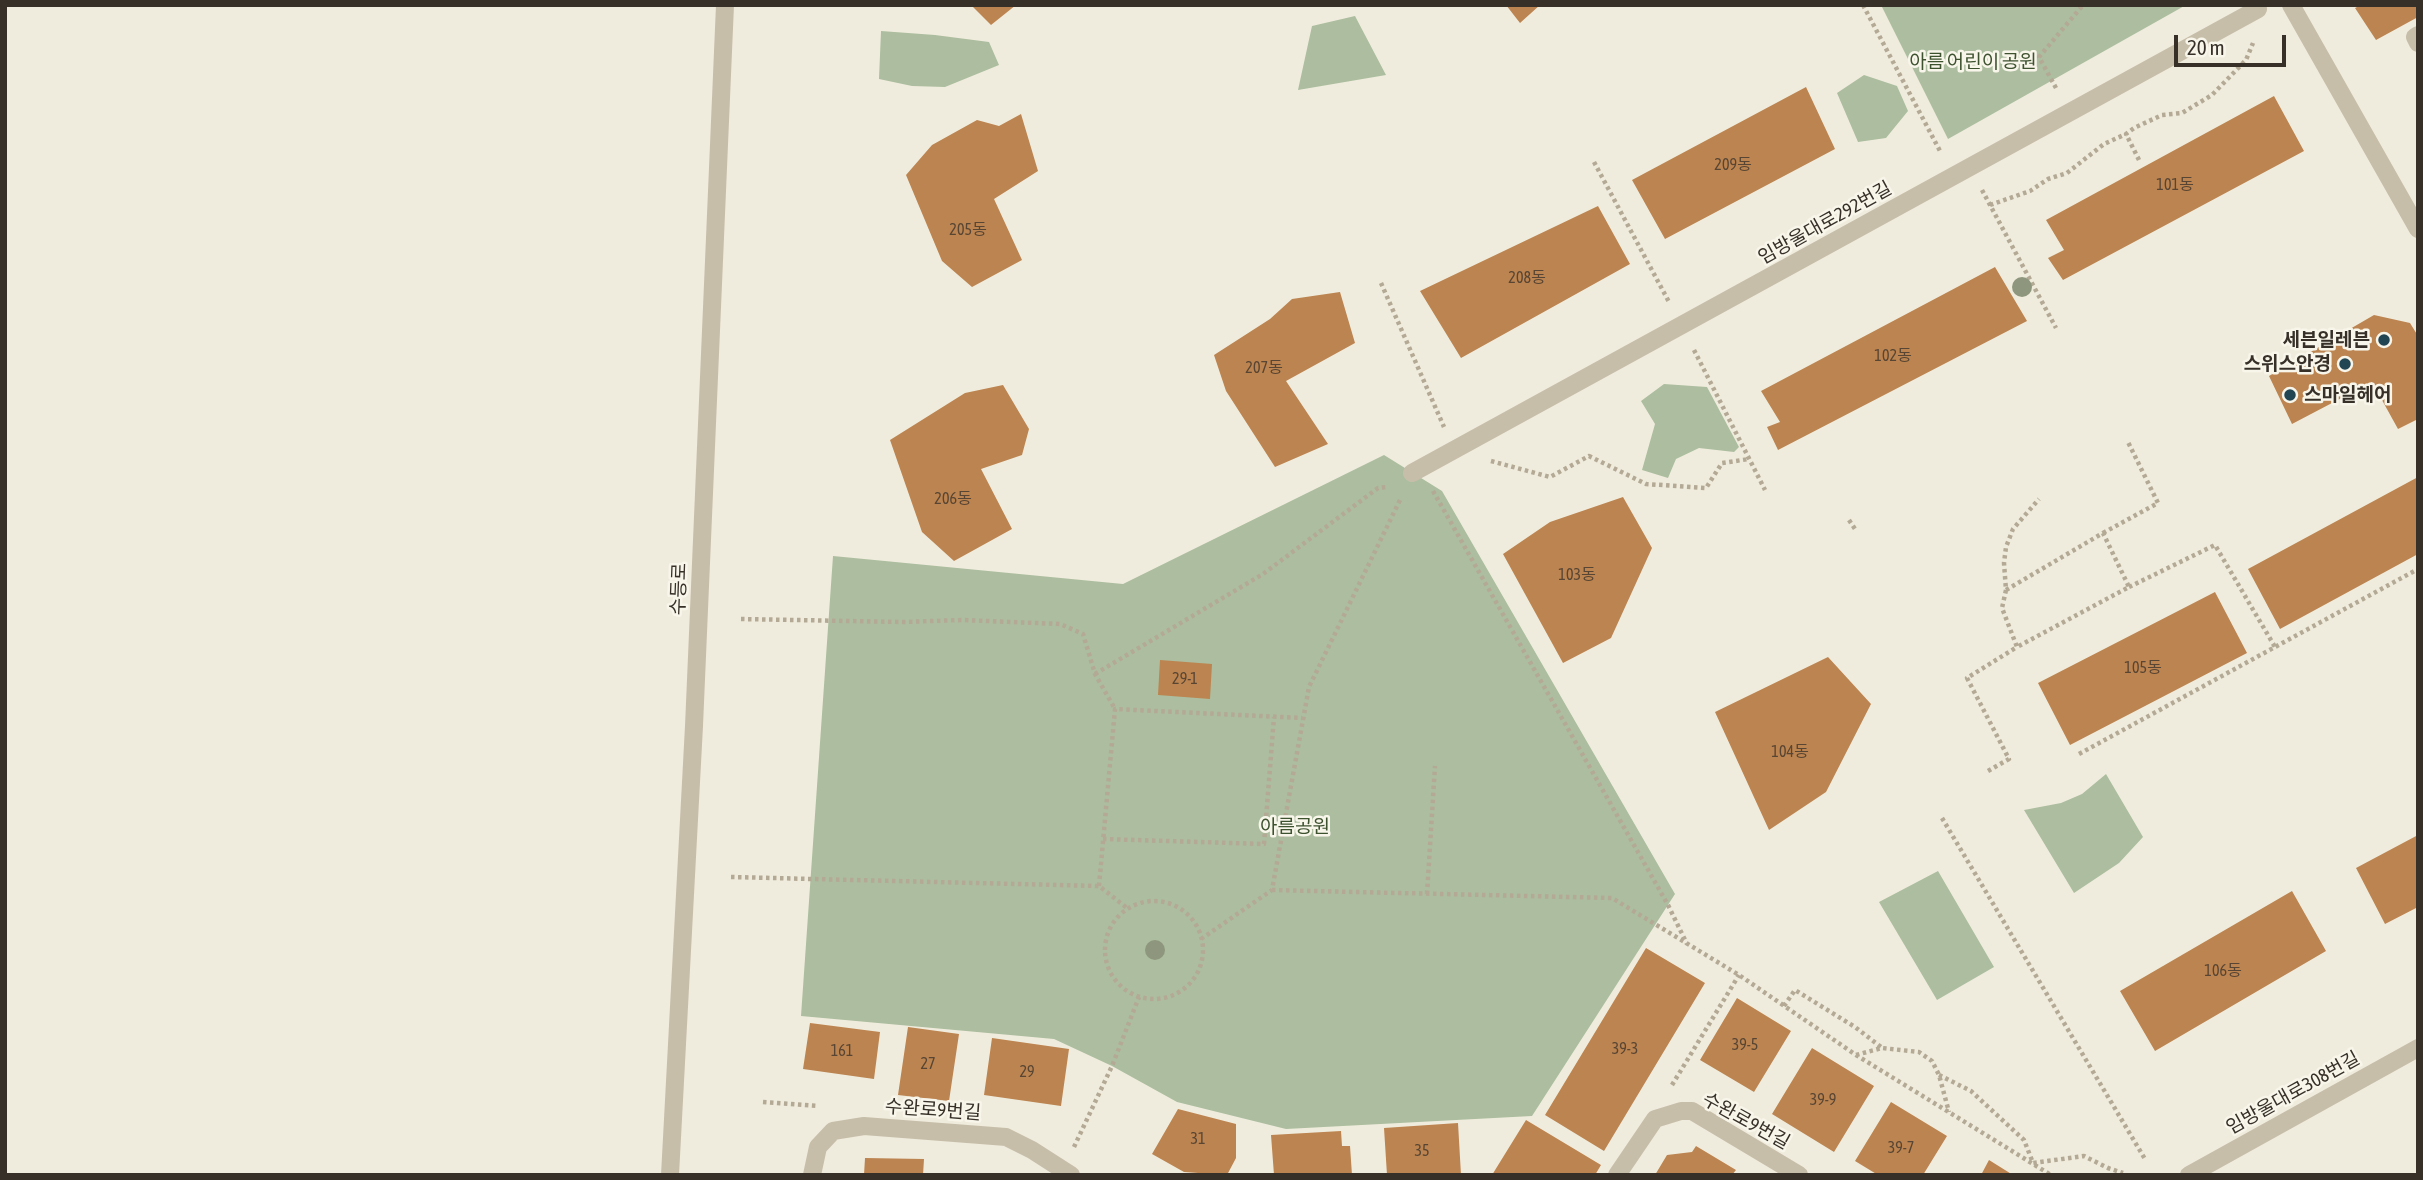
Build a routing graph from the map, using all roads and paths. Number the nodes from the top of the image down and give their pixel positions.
1 (725, 5) edge
2 (1863, 5) edge
3 (2084, 5) edge
4 (2291, 5) edge
5 (2258, 9) dead end
6 (2418, 35) edge
7 (2255, 40) dead end
8 (2418, 43) edge
9 (2069, 113) junction
10 (2126, 134) junction
11 (2139, 160) dead end
12 (1594, 162) dead end
13 (1970, 167) junction
14 (1954, 176) junction
15 (1990, 205) junction
16 (2418, 229) edge
17 (1381, 283) dead end
18 (1682, 325) junction
19 (2056, 328) dead end
20 (2127, 440) dead end
21 (1453, 451) junction
22 (1749, 459) junction
23 (1413, 475) junction
24 (1765, 490) dead end
25 (2039, 499) dead end
26 (1849, 520) dead end
27 (1854, 529) dead end
28 (2103, 533) junction
29 (2418, 569) edge
30 (2129, 587) junction
31 (2006, 590) junction
32 (741, 620) dead end
33 (2017, 647) junction
34 (2275, 648) junction
35 (1095, 674) junction
36 (1115, 709) junction
37 (1274, 717) junction
38 (1302, 718) junction
39 (2079, 754) dead end
40 (1436, 766) dead end
41 (1988, 771) dead end
42 (1942, 818) dead end
43 (1103, 839) junction
44 (731, 877) dead end
45 (1099, 886) junction
46 (1272, 890) junction
47 (1427, 894) junction
48 (1127, 908) junction
49 (1201, 939) junction
50 (1687, 945) junction
51 (1739, 975) junction
52 (1139, 997) junction
53 (1784, 1006) junction
54 (1882, 1048) junction
55 (2418, 1048) edge
56 (1856, 1055) junction
57 (1938, 1075) junction
58 (763, 1102) dead end
59 (829, 1106) dead end
60 (1681, 1111) junction
61 (1950, 1112) junction
62 (1063, 1144) dead end
63 (2145, 1159) dead end
64 (2033, 1163) junction
65 (2123, 1172) dead end
66 (670, 1175) edge
67 (812, 1175) edge
68 (1071, 1175) edge
69 (1618, 1175) edge
70 (1799, 1175) edge
71 (2051, 1175) edge
72 (2189, 1175) edge

1 - 66 street, 수등로
2 - 14 path
3 - 9 path
4 - 16 street
5 - 9 street, 임방울대로292번길
6 - 8 street
7 - 10 path
9 - 13 street, 임방울대로292번길
10 - 11 path
10 - 15 path
12 - 18 path
13 - 14 street, 임방울대로292번길
13 - 15 path
14 - 18 street, 임방울대로292번길
15 - 19 path
17 - 21 path
18 - 21 street, 임방울대로292번길
18 - 22 path
20 - 28 path
21 - 22 path
21 - 23 street, 임방울대로292번길
22 - 24 path
23 - 35 path
23 - 38 path
23 - 50 path
25 - 31 path
26 - 27 path
28 - 30 path
28 - 31 path
29 - 34 path
30 - 33 path
30 - 34 path
31 - 33 path
32 - 35 path
33 - 41 path
34 - 39 path
35 - 36 path
36 - 37 path
36 - 43 path
37 - 38 path
37 - 43 path
38 - 46 path
40 - 47 path
42 - 63 path
43 - 45 path
44 - 45 path
45 - 48 path
46 - 47 path
46 - 49 path
47 - 50 path
48 - 49 path
48 - 52 path
49 - 52 path
50 - 51 path
51 - 53 path
51 - 60 path
52 - 62 path
53 - 54 path
53 - 56 path
54 - 56 path
54 - 57 path
55 - 72 street, 임방울대로308번길
56 - 61 path
57 - 61 path
57 - 64 path
58 - 59 path
60 - 69 street, 수완로9번길
60 - 70 street, 수완로9번길
61 - 64 path
64 - 65 path
64 - 71 path
67 - 68 street, 수완로9번길

